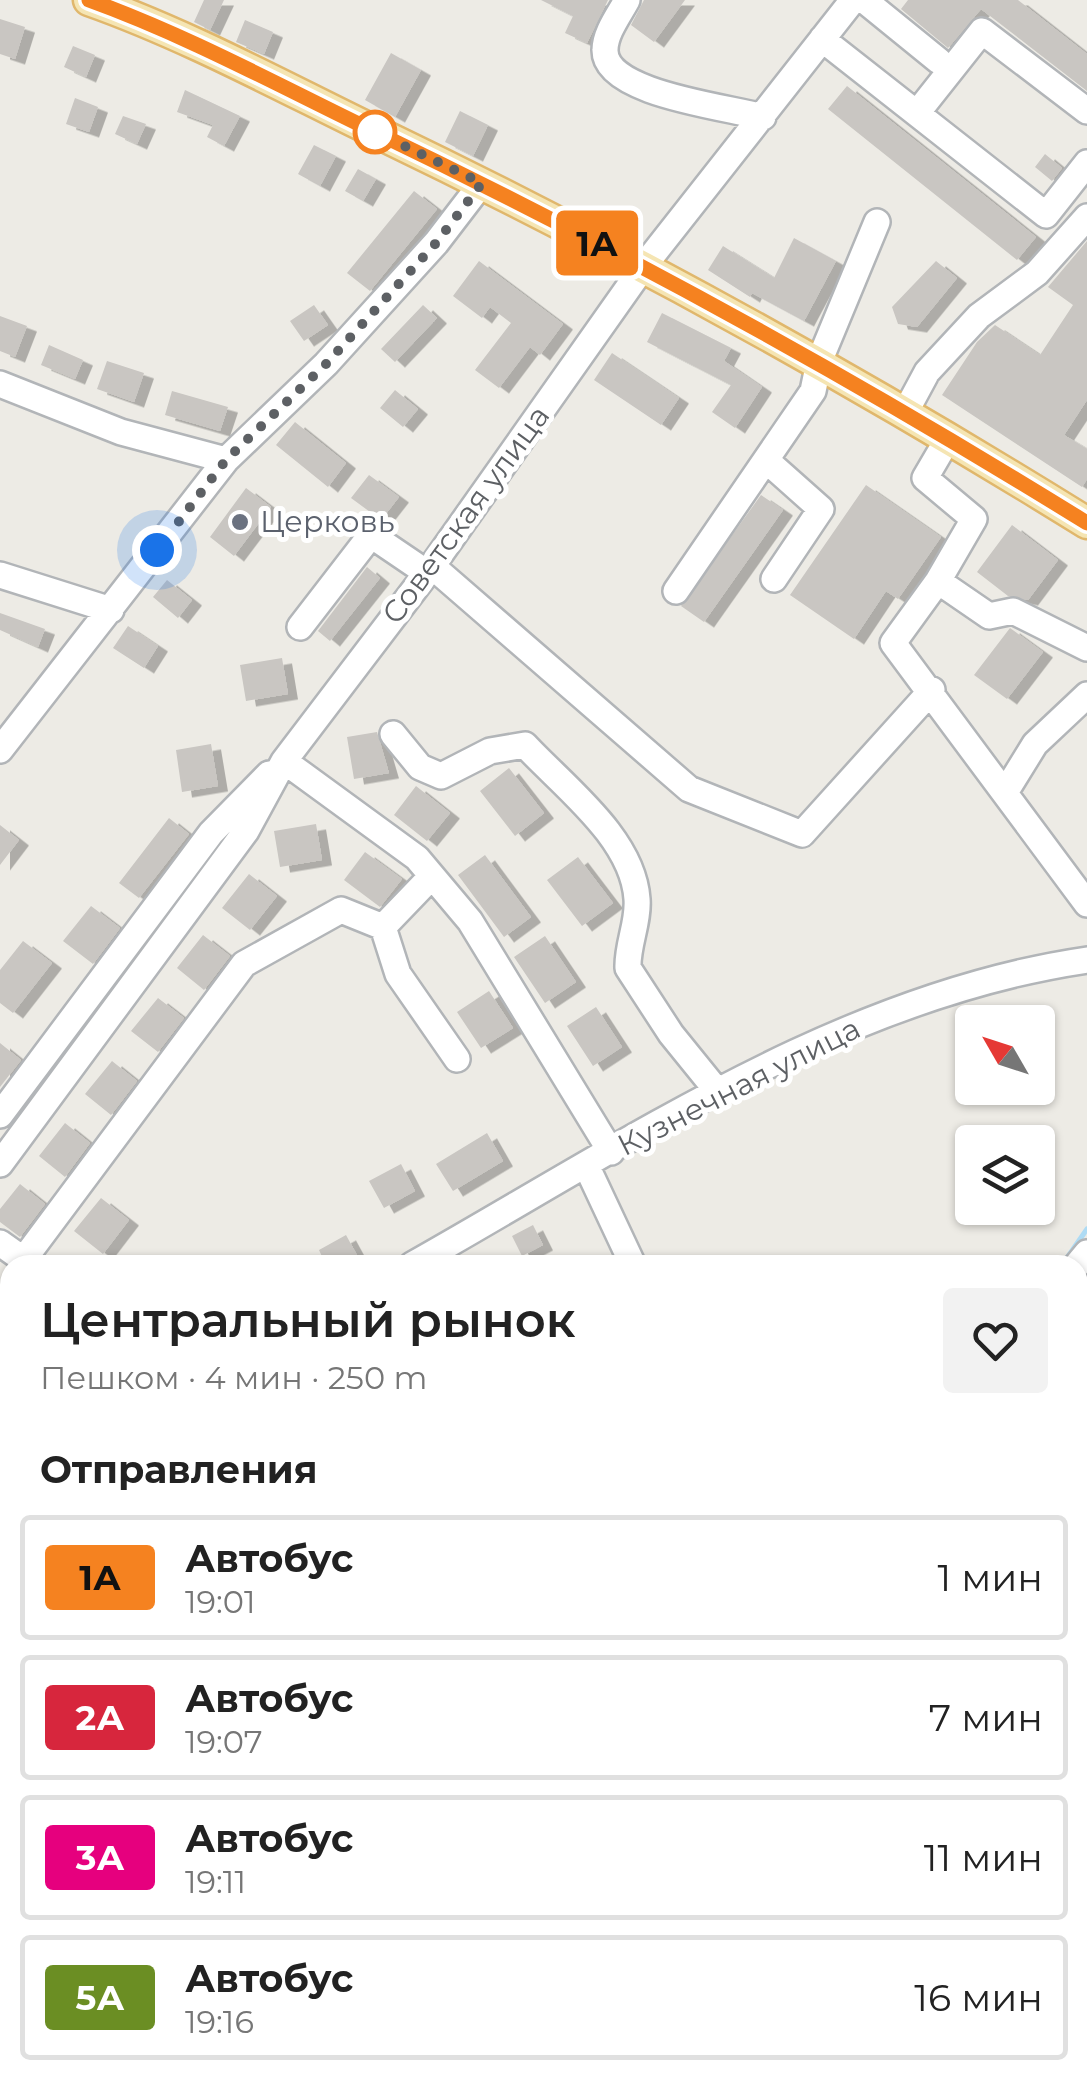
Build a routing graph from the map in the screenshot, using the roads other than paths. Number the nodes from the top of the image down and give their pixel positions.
1 (89, 0) edge
2 (627, 0) edge
3 (847, 3) edge
4 (822, 39) junction
5 (939, 60) dead end
6 (1087, 111) edge
7 (917, 114) junction
8 (762, 116) junction
9 (1087, 163) edge
10 (482, 183) junction
11 (1087, 217) edge
12 (877, 222) dead end
13 (643, 267) junction
14 (820, 362) junction
15 (0, 384) edge
16 (906, 411) junction
17 (950, 438) junction
18 (226, 460) junction
19 (767, 460) junction
20 (1087, 522) edge
21 (429, 570) junction
22 (0, 575) edge
23 (774, 579) dead end
24 (938, 580) junction
25 (676, 591) dead end
26 (112, 610) junction
27 (300, 627) dead end
28 (1087, 648) edge
29 (932, 690) junction
30 (1087, 695) edge
31 (393, 734) dead end
32 (0, 750) edge
33 (284, 760) junction
34 (1006, 790) junction
35 (432, 876) junction
36 (1087, 904) edge
37 (384, 927) junction
38 (1087, 960) edge
39 (457, 1059) dead end
40 (718, 1092) junction
41 (0, 1115) edge
42 (611, 1152) junction
43 (0, 1164) edge
44 (587, 1166) junction
45 (32, 1255) edge
46 (430, 1255) edge
47 (628, 1255) edge

1 - 10 main road
2 - 8 street
3 - 4 street, Советская улица
3 - 5 street
4 - 7 street
4 - 8 street, Советская улица
6 - 7 street
7 - 9 street
8 - 13 street, Советская улица
10 - 13 main road
10 - 18 street
11 - 16 street
12 - 14 street
13 - 14 main road
13 - 21 street, Советская улица
14 - 16 main road
14 - 19 street
15 - 18 street
16 - 17 main road
17 - 20 main road
17 - 24 street
18 - 26 street
19 - 23 street
19 - 25 street
21 - 27 street
21 - 29 street
21 - 33 street, Советская улица
22 - 26 street
24 - 28 street
24 - 29 street
26 - 32 street
29 - 34 street
30 - 34 street
31 - 40 street
33 - 35 street
33 - 41 street, Советская улица
33 - 43 street, Советская улица
34 - 36 street
35 - 37 street
35 - 42 street
37 - 39 street
37 - 45 street
38 - 40 street, Кузнечная улица
40 - 42 street, Кузнечная улица
42 - 44 street, Кузнечная улица
44 - 46 street, Кузнечная улица
44 - 47 street

